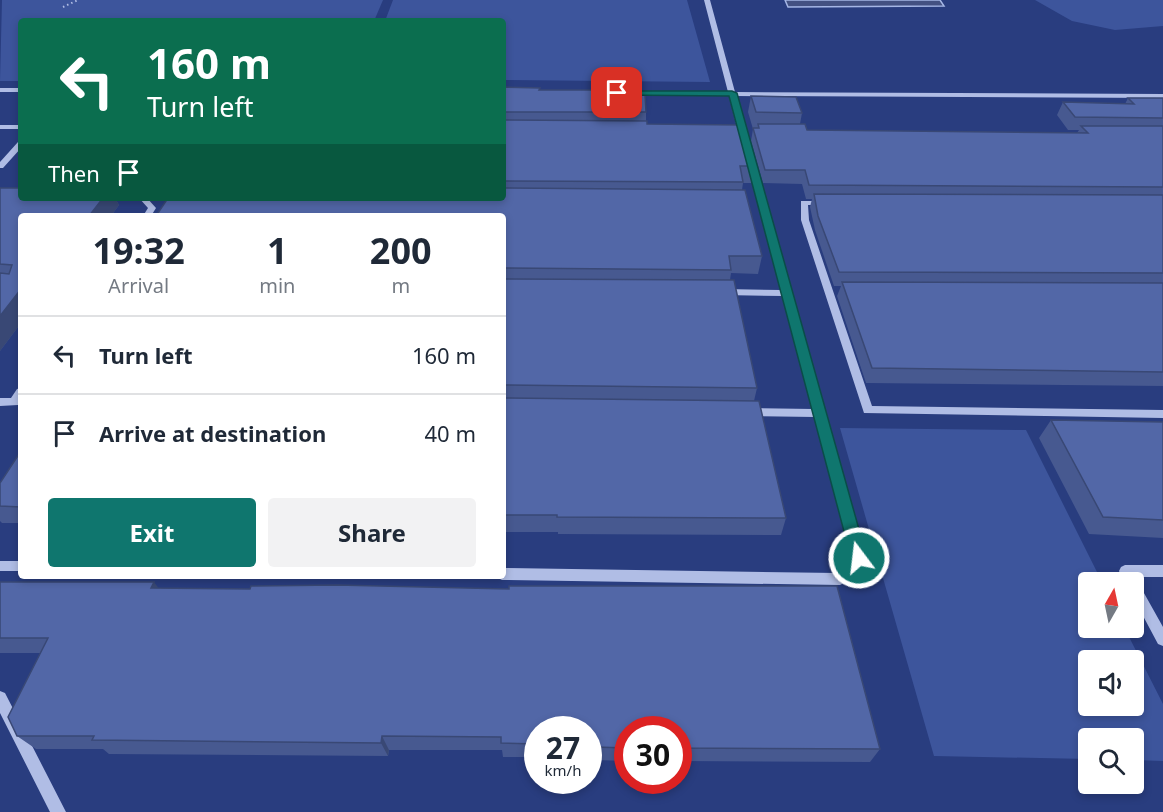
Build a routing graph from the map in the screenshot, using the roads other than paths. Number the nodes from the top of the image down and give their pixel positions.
1 (707, 0) edge
2 (0, 90) edge
3 (18, 90) edge
4 (583, 93) edge
5 (732, 93) junction
6 (1163, 96) edge
7 (0, 127) edge
8 (18, 127) edge
9 (730, 132) edge
10 (742, 132) junction
11 (754, 132) edge
12 (18, 147) edge
13 (0, 165) edge
14 (146, 201) edge
15 (749, 202) edge
16 (761, 202) junction
17 (840, 203) edge
18 (149, 213) edge
19 (829, 291) junction
20 (841, 291) edge
21 (715, 292) edge
22 (786, 293) junction
23 (18, 396) edge
24 (0, 402) edge
25 (737, 412) edge
26 (819, 413) junction
27 (1163, 414) edge
28 (0, 566) edge
29 (18, 566) edge
30 (1163, 571) edge
31 (1125, 572) edge
32 (506, 574) edge
33 (1144, 605) edge
34 (1163, 640) edge
35 (0, 698) edge
36 (58, 812) edge

1 - 5 street
2 - 3 street
4 - 5 street
5 - 6 street
5 - 10 street
7 - 8 street
9 - 10 street
10 - 11 street
10 - 16 street
12 - 13 street
14 - 18 street
15 - 16 street
16 - 22 street
17 - 19 street
19 - 20 street
19 - 27 street
21 - 22 street
22 - 26 street
23 - 24 street
25 - 26 street
26 - 32 street
28 - 29 street
30 - 31 street
33 - 34 street
35 - 36 street

